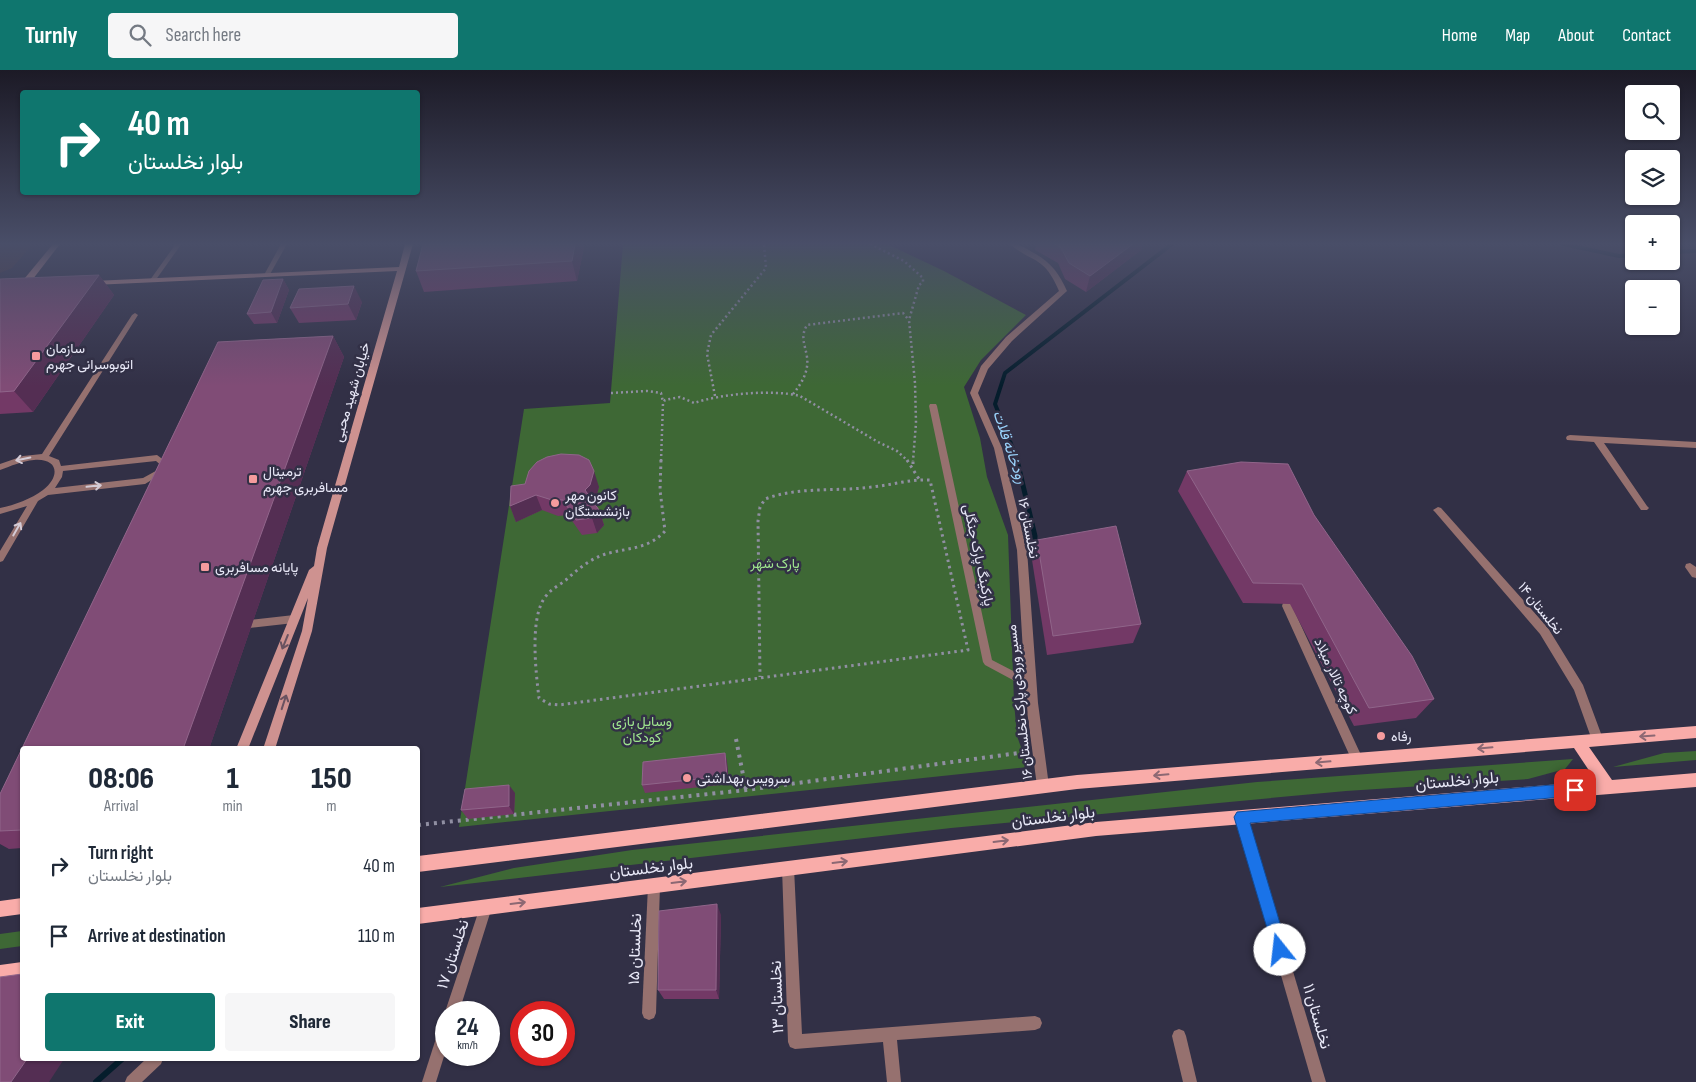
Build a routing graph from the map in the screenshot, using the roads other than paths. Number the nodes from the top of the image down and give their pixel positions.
1 (396, 291) edge
2 (1063, 291) edge
3 (134, 315) dead end
4 (933, 406) dead end
5 (1570, 438) dead end
6 (1597, 440) junction
7 (1696, 445) edge
8 (44, 458) junction
9 (0, 467) edge
10 (59, 469) junction
11 (46, 492) junction
12 (35, 499) junction
13 (1644, 508) dead end
14 (1438, 510) dead end
15 (0, 511) edge
16 (322, 548) junction
17 (0, 559) edge
18 (1287, 606) dead end
19 (1025, 615) joint
20 (294, 619) junction
21 (226, 627) edge
22 (1031, 685) junction
23 (1696, 732) edge
24 (1597, 740) junction
25 (1577, 741) junction
26 (243, 746) edge
27 (270, 746) edge
28 (1357, 759) junction
29 (1696, 780) edge
30 (1043, 786) junction
31 (1608, 787) junction
32 (1241, 817) junction
33 (420, 864) edge
34 (788, 868) junction
35 (654, 886) junction
36 (20, 906) edge
37 (486, 907) junction
38 (0, 909) edge
39 (420, 916) edge
40 (20, 970) edge
41 (0, 973) edge
42 (456, 1001) edge
43 (649, 1013) dead end
44 (1035, 1023) dead end
45 (889, 1034) junction
46 (1179, 1036) dead end
47 (154, 1061) edge
48 (435, 1063) edge
49 (132, 1082) edge
50 (429, 1082) edge
51 (894, 1082) edge
52 (1190, 1082) edge
53 (1319, 1082) edge

1 - 16 main road, خیابان شهید محبی
2 - 19 street, نخلستان ۱۶
3 - 8 lane
4 - 22 lane, پارکینگ پارک جنگلی
5 - 6 street
6 - 7 street
6 - 13 street
8 -> 9 lane
8 - 10 lane
10 - 11 lane
11 -> 10 lane
11 - 12 lane
12 - 15 lane
17 -> 12 lane
14 - 24 street, نخلستان ۱۴
16 - 20 main road, خیابان شهید محبی
27 -> 16 main road, خیابان شهید محبی
18 - 28 street, کوچه تالار میلاد
19 - 22 street, مسیر ورودی پارک نخلستان ۱۶
20 - 21 lane
20 -> 26 main road, خیابان شهید محبی
22 - 30 street, مسیر ورودی پارک نخلستان ۱۶
23 -> 24 main road, بلوار نخلستان
24 - 25 main road, بلوار نخلستان
25 -> 28 main road, بلوار نخلستان
25 - 31 main road
28 -> 30 main road, بلوار نخلستان
29 - 31 main road, بلوار نخلستان
30 - 33 main road, بلوار نخلستان
31 - 32 main road, بلوار نخلستان
34 -> 32 main road, بلوار نخلستان
32 - 53 street, نخلستان ۱۱
35 -> 34 main road, بلوار نخلستان
34 - 45 street, نخلستان ۱۳
37 -> 35 main road, بلوار نخلستان
35 - 43 street, نخلستان ۱۵
36 - 38 main road
37 - 39 main road, بلوار نخلستان
37 - 42 street, نخلستان ۱۷
40 - 41 main road
44 - 45 street
45 - 51 street
46 - 52 street
47 - 49 street
48 - 50 street

